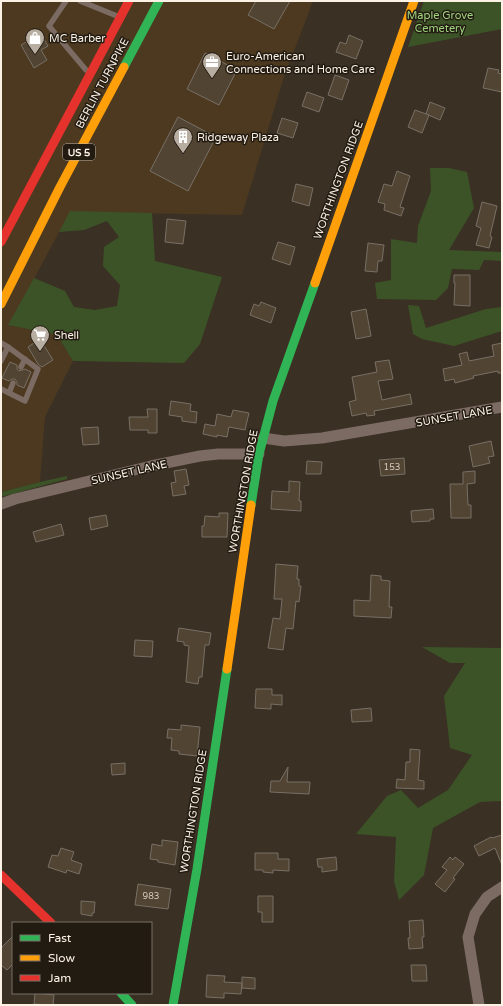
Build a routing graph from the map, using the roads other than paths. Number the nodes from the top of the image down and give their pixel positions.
1 (66, 1) edge
2 (80, 1) edge
3 (129, 1) edge
4 (159, 1) edge
5 (414, 1) edge
6 (121, 17) junction
7 (90, 75) junction
8 (1, 242) edge
9 (1, 304) edge
10 (1, 343) edge
11 (8, 347) junction
12 (25, 359) junction
13 (1, 361) edge
14 (21, 367) dead end
15 (13, 383) dead end
16 (1, 389) edge
17 (9, 393) junction
18 (502, 407) edge
19 (263, 438) junction
20 (259, 454) junction
21 (1, 504) edge
22 (1, 875) edge
23 (502, 887) edge
24 (50, 922) edge
25 (123, 994) edge
26 (132, 1005) edge
27 (173, 1005) edge
28 (479, 1005) edge

1 - 7 lane
2 - 6 lane
3 - 6 main road, BERLIN TURNPIKE / US 5
4 - 9 main road, BERLIN TURNPIKE / US 5
5 - 19 main road, WORTHINGTON RIDGE
6 - 7 main road, BERLIN TURNPIKE / US 5
7 - 8 main road, BERLIN TURNPIKE / US 5
10 - 11 lane
11 - 12 lane
11 - 13 lane
12 - 14 lane
12 - 17 lane
15 - 17 lane
16 - 17 lane
18 - 19 street, SUNSET LANE
19 - 20 main road, WORTHINGTON RIDGE
20 - 21 street, SUNSET LANE
20 - 27 main road, WORTHINGTON RIDGE
22 - 24 main road
23 - 28 street
25 - 26 main road

